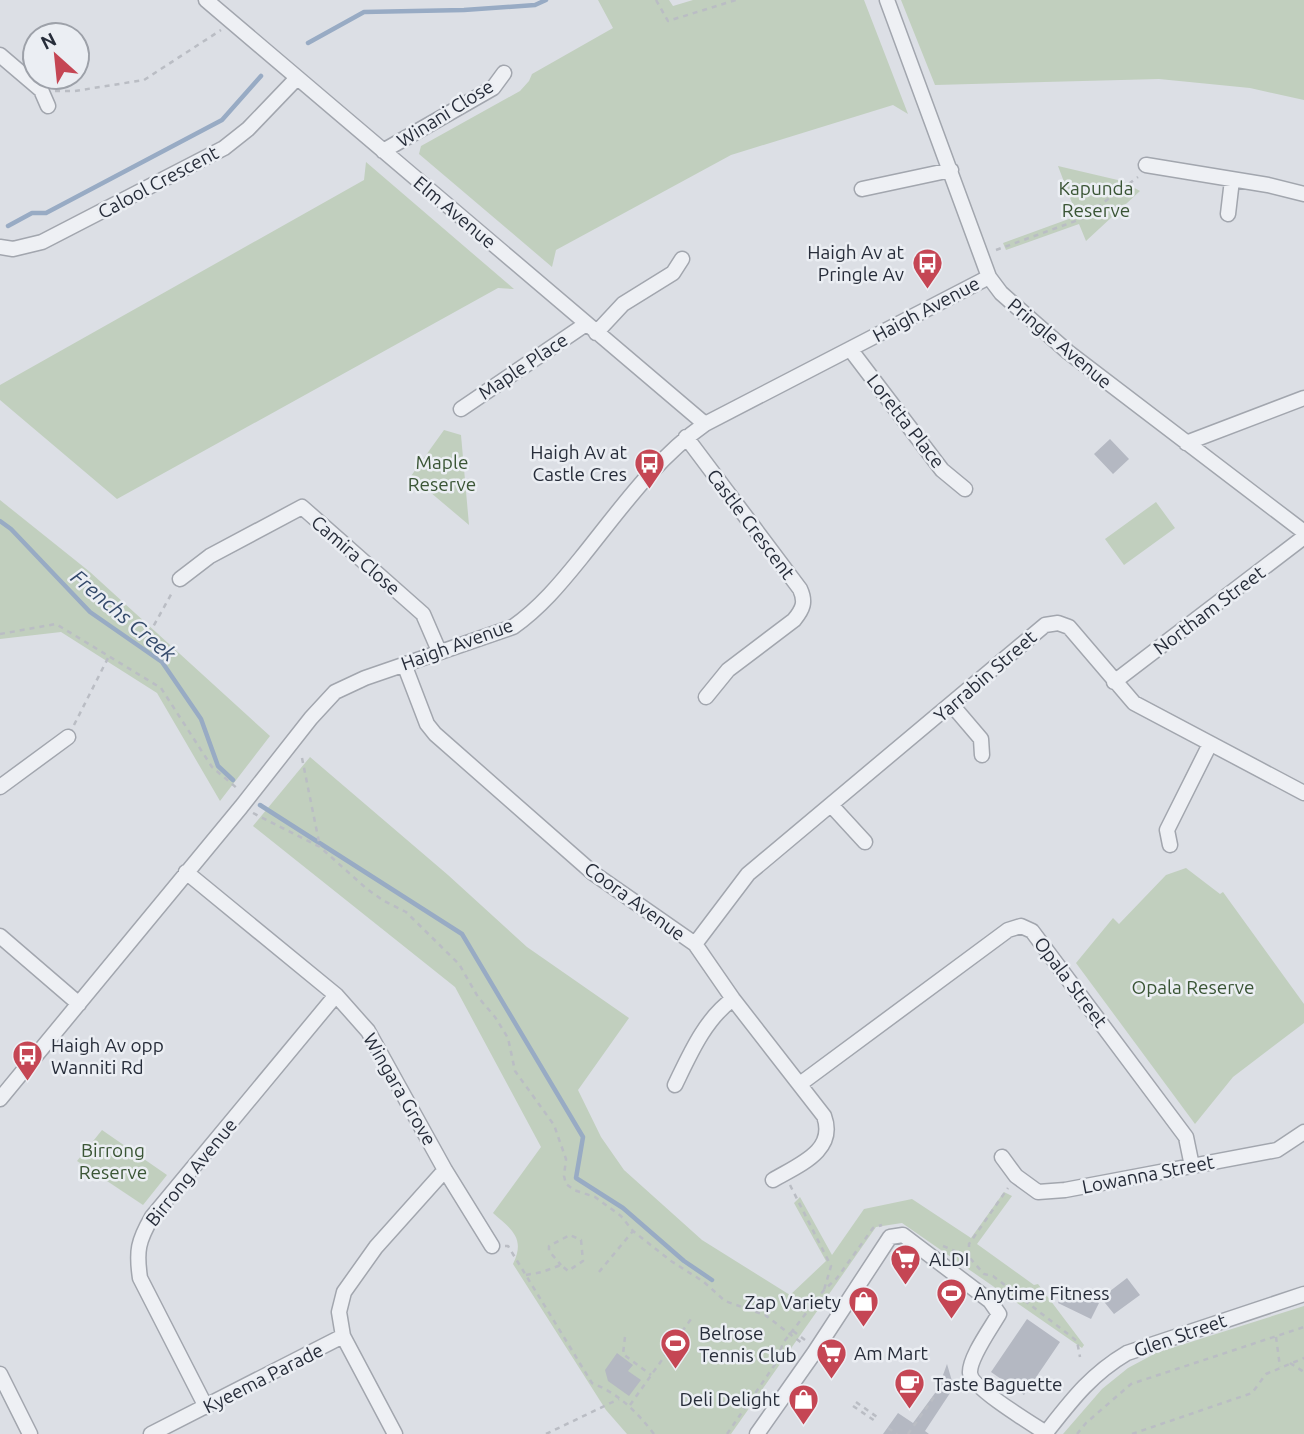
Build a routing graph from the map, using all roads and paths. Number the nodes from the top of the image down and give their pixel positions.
1 (206, 0) edge
2 (656, 0) edge
3 (736, 0) edge
4 (887, 0) edge
5 (232, 22) junction
6 (0, 55) edge
7 (21, 73) edge
8 (504, 73) dead end
9 (296, 79) junction
10 (91, 88) edge
11 (41, 91) edge
12 (48, 106) dead end
13 (383, 151) junction
14 (1146, 165) joint
15 (951, 170) junction
16 (1232, 180) junction
17 (862, 188) dead end
18 (1304, 194) edge
19 (1228, 214) dead end
20 (0, 247) edge
21 (996, 250) dead end
22 (682, 259) dead end
23 (989, 277) junction
24 (591, 329) junction
25 (850, 349) junction
26 (1304, 398) edge
27 (461, 409) dead end
28 (705, 424) junction
29 (686, 437) junction
30 (1186, 443) junction
31 (965, 489) dead end
32 (1304, 534) edge
33 (180, 579) joint
34 (0, 634) edge
35 (149, 634) dead end
36 (439, 651) junction
37 (108, 656) junction
38 (404, 664) junction
39 (1114, 682) junction
40 (706, 696) dead end
41 (952, 705) junction
42 (68, 737) joint
43 (1210, 744) junction
44 (982, 755) dead end
45 (302, 758) dead end
46 (0, 787) edge
47 (1304, 793) edge
48 (244, 802) junction
49 (831, 805) junction
50 (864, 842) dead end
51 (1170, 845) dead end
52 (320, 847) junction
53 (186, 872) junction
54 (0, 936) edge
55 (695, 944) junction
56 (336, 995) junction
57 (733, 999) junction
58 (79, 1004) junction
59 (800, 1084) junction
60 (675, 1085) dead end
61 (0, 1098) edge
62 (1304, 1132) edge
63 (1002, 1157) dead end
64 (1192, 1166) junction
65 (445, 1170) junction
66 (779, 1176) joint
67 (1016, 1177) junction
68 (634, 1231) junction
69 (492, 1246) joint
70 (969, 1257) dead end
71 (561, 1265) junction
72 (599, 1272) dead end
73 (526, 1275) junction
74 (1304, 1294) edge
75 (691, 1319) dead end
76 (1304, 1327) edge
77 (792, 1333) junction
78 (343, 1336) junction
79 (625, 1336) dead end
80 (1276, 1337) junction
81 (805, 1340) dead end
82 (814, 1353) junction
83 (1304, 1358) edge
84 (1290, 1363) junction
85 (1280, 1367) junction
86 (1304, 1373) edge
87 (0, 1374) edge
88 (651, 1375) junction
89 (938, 1389) dead end
90 (620, 1398) junction
91 (854, 1404) dead end
92 (630, 1405) junction
93 (206, 1407) junction
94 (876, 1419) dead end
95 (888, 1428) dead end
96 (1139, 1432) edge
97 (30, 1434) edge
98 (150, 1434) edge
99 (396, 1434) edge
100 (546, 1434) edge
101 (654, 1434) edge
102 (727, 1434) edge
103 (757, 1434) edge
104 (897, 1434) edge
105 (908, 1434) edge
106 (1046, 1434) edge
107 (1077, 1434) edge
108 (1132, 1434) edge

1 - 5 street, Elm Avenue
2 - 3 path
4 - 15 street, Pringle Avenue
5 - 9 street, Elm Avenue
5 - 10 path
6 - 7 street
8 - 13 street, Winani Close
9 - 13 street, Elm Avenue
9 - 20 street, Calool Crescent
11 - 12 street
13 - 24 street, Elm Avenue
14 - 16 street
14 - 21 path
15 - 17 street
15 - 23 street, Pringle Avenue
16 - 18 street
16 - 19 street
22 - 24 street, Maple Place
23 - 25 street, Haigh Avenue
23 - 30 street, Pringle Avenue
24 - 27 street, Maple Place
24 - 28 street, Elm Avenue
25 - 28 street, Haigh Avenue
25 - 31 street, Loretta Place
26 - 30 street
28 - 29 street, Haigh Avenue
29 - 36 street, Haigh Avenue
29 - 40 street, Castle Crescent
30 - 32 street, Pringle Avenue
32 - 39 street, Northam Street
33 - 35 path
33 - 36 street, Camira Close
34 - 37 path
36 - 38 street, Haigh Avenue
37 - 42 path
37 - 48 path
38 - 48 street, Haigh Avenue
38 - 55 street, Coora Avenue
39 - 41 street, Yarrabin Street
39 - 43 street, Yarrabin Street
41 - 44 street
41 - 49 street, Yarrabin Street
42 - 46 street
43 - 47 street, Yarrabin Street
43 - 51 street
45 - 52 path
48 - 52 path
48 - 53 street, Haigh Avenue
49 - 50 street
49 - 55 street, Yarrabin Street
52 - 68 path
53 - 56 street, Wingara Grove
53 - 58 street, Haigh Avenue
54 - 58 street
55 - 57 street, Coora Avenue
56 - 65 street, Wingara Grove
56 - 93 street, Birrong Avenue
57 - 59 street, Coora Avenue
57 - 60 street
58 - 61 street, Haigh Avenue
59 - 64 street, Opala Street
59 - 66 street, Coora Avenue
62 - 64 street, Lowanna Street
63 - 67 street, Lowanna Street
64 - 67 street, Lowanna Street
65 - 69 street, Wingara Grove
65 - 78 street, Kyeema Parade
66 - 77 path
67 - 70 path
68 - 72 path
68 - 77 path
69 - 73 path
71 - 71 path
71 - 73 path
73 - 90 path
74 - 106 street, Glen Street
75 - 88 path
76 - 80 path
77 - 81 path
77 - 82 path
77 - 102 path
78 - 93 street, Kyeema Parade
78 - 99 street
79 - 88 path
80 - 85 path
80 - 107 path
82 - 103 street
82 - 106 street
83 - 84 path
84 - 85 path
84 - 86 path
85 - 96 path
87 - 97 street
88 - 92 path
89 - 105 path
90 - 92 path
90 - 100 path
91 - 94 path
92 - 101 path
93 - 98 street, Kyeema Parade
95 - 104 path
96 - 108 path

